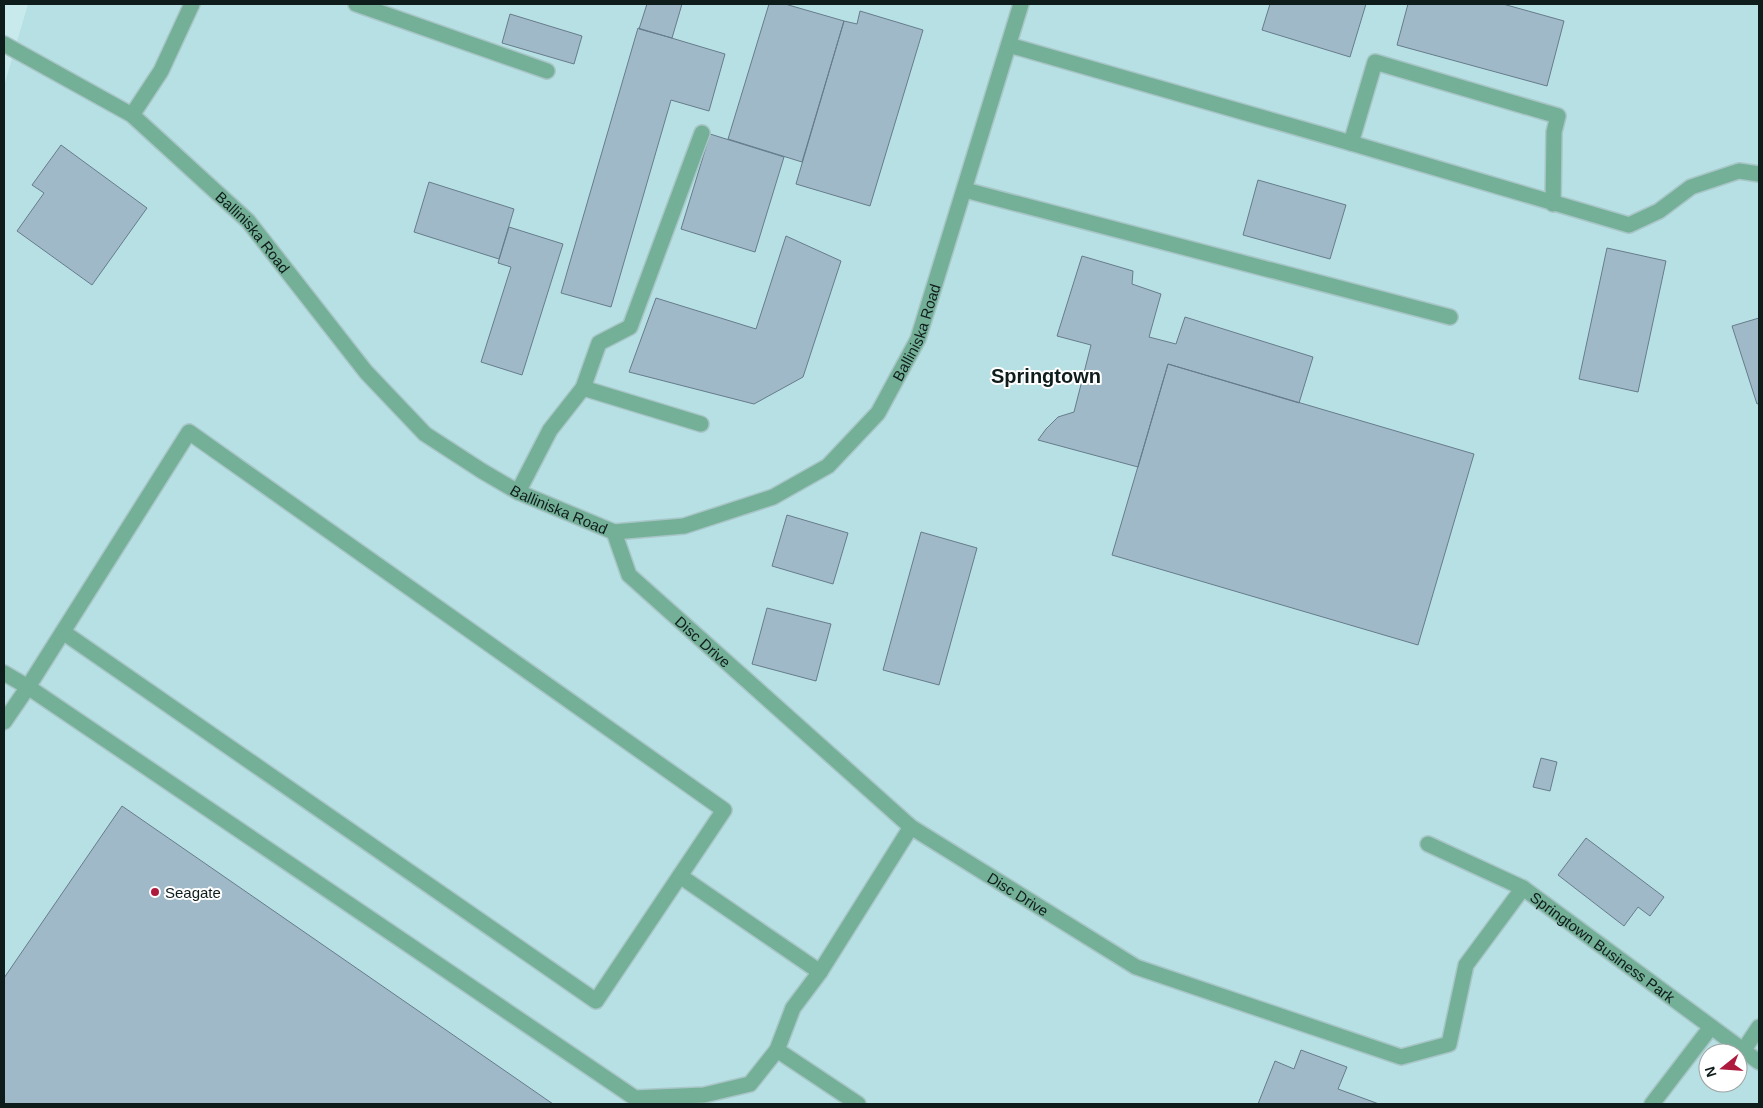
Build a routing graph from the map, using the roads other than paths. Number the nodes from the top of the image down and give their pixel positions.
1 (192, 4) edge
2 (356, 4) edge
3 (1021, 4) edge
4 (4, 44) edge
5 (1009, 45) junction
6 (547, 71) dead end
7 (132, 115) junction
8 (702, 133) dead end
9 (1351, 143) junction
10 (1759, 174) edge
11 (965, 190) junction
12 (1553, 204) junction
13 (1450, 317) dead end
14 (583, 388) junction
15 (701, 424) dead end
16 (518, 492) junction
17 (614, 532) junction
18 (63, 632) junction
19 (4, 673) edge
20 (28, 687) junction
21 (4, 722) edge
22 (911, 828) junction
23 (1428, 844) dead end
24 (680, 876) junction
25 (1523, 888) junction
26 (1466, 965) joint
27 (820, 972) junction
28 (1711, 1027) junction
29 (1759, 1027) edge
30 (1732, 1043) edge
31 (1748, 1044) edge
32 (777, 1050) junction
33 (1748, 1054) edge
34 (1759, 1062) edge
35 (858, 1104) edge
36 (1652, 1104) edge

1 - 7 street
2 - 6 street
3 - 5 street, Balliniska Road
4 - 7 street, Balliniska Road
5 - 9 street
5 - 11 street, Balliniska Road
7 - 16 street, Balliniska Road
8 - 14 street
9 - 12 street
9 - 12 street
10 - 12 street
11 - 13 street
11 - 17 street, Balliniska Road
14 - 15 street
14 - 16 street
16 - 17 street, Balliniska Road
17 - 22 street, Disc Drive
18 - 20 street
18 - 24 street
18 - 24 street
19 - 20 street
20 - 21 street
20 - 32 street
22 - 26 street, Disc Drive
22 - 27 street
23 - 25 street
24 - 27 street
25 - 26 street, Springtown Business Park
25 - 28 street, Springtown Business Park
27 - 32 street
28 - 30 street, Springtown Business Park
28 - 36 street
29 - 31 street
32 - 35 street
33 - 34 street, Springtown Business Park

